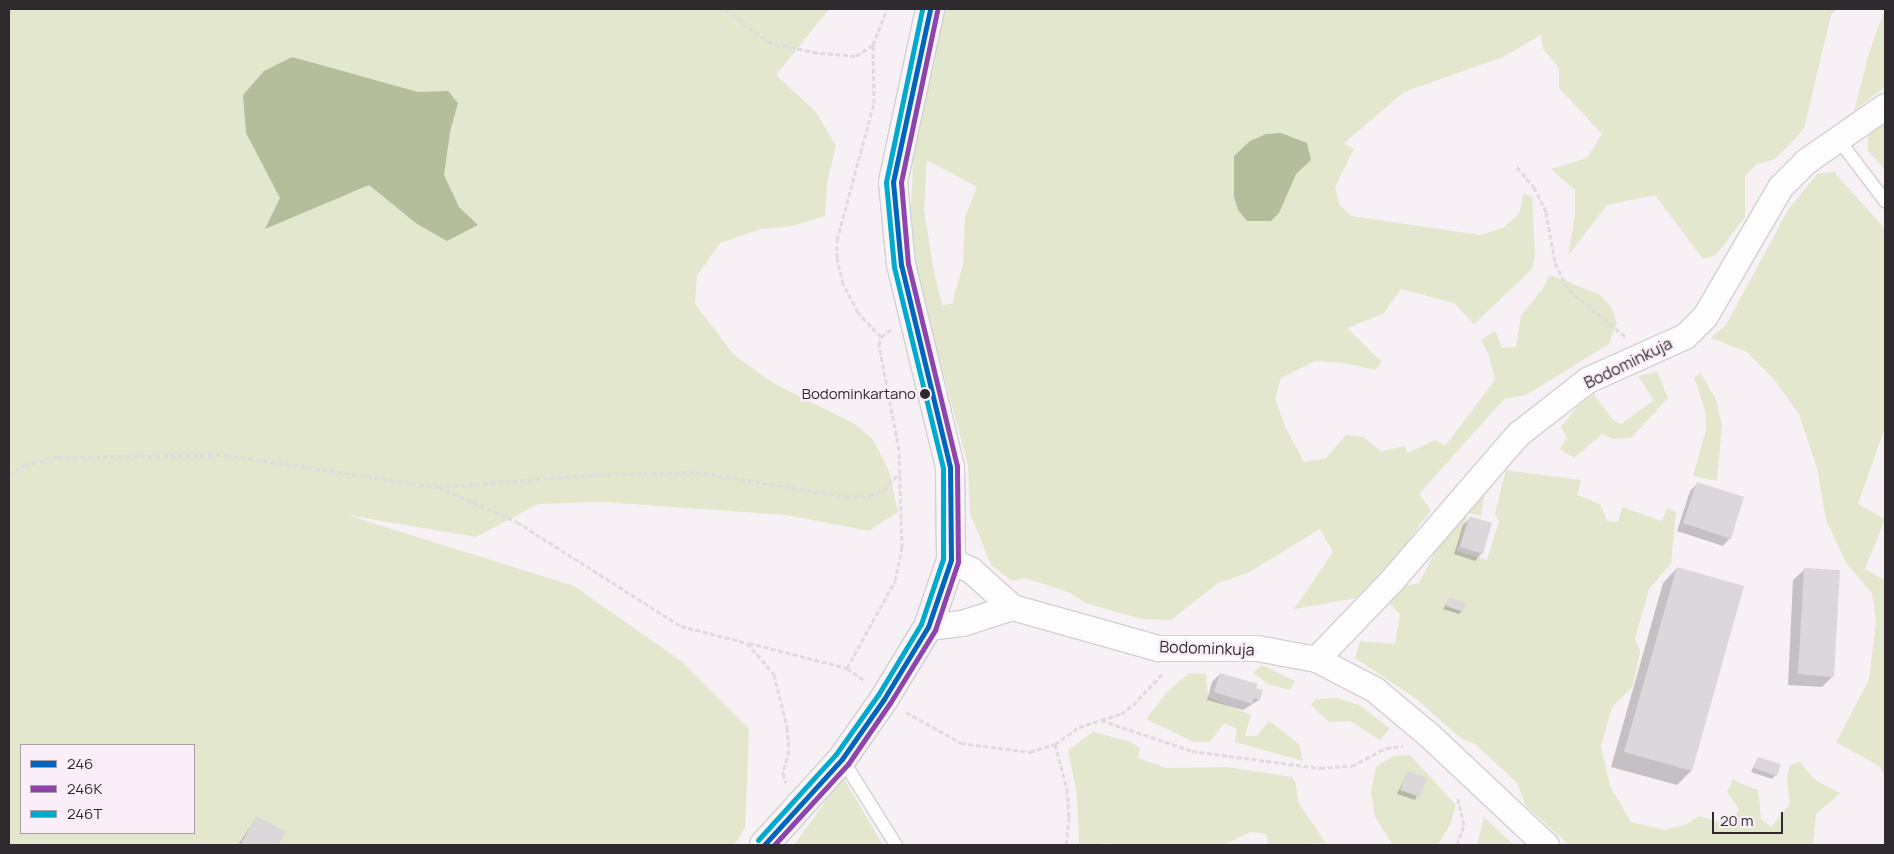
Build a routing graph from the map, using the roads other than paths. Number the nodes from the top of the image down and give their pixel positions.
1 (930, 9) edge
2 (1885, 106) edge
3 (1838, 139) junction
4 (1885, 200) edge
5 (951, 560) junction
6 (1012, 607) junction
7 (928, 627) junction
8 (1316, 659) junction
9 (842, 759) junction
10 (764, 845) edge
11 (896, 845) edge
12 (1546, 845) edge

1 - 5 street
2 - 3 street, Bodominkuja
3 - 4 lane
3 - 8 street, Bodominkuja
5 - 6 street, Bodominkuja
5 - 7 street
6 - 7 street
6 - 8 street, Bodominkuja
7 - 9 street
8 - 12 street, Bodominkuja
9 - 10 street
9 - 11 lane

